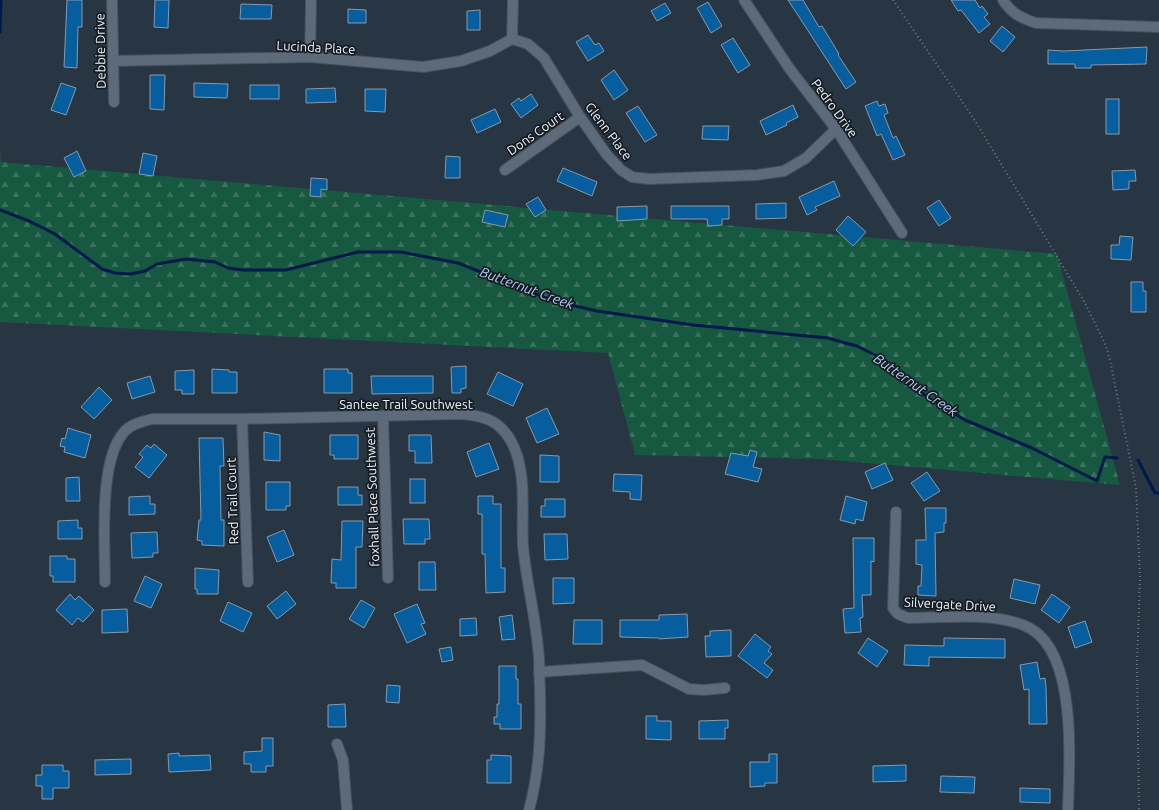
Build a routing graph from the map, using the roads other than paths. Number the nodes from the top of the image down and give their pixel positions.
1 (112, 0) edge
2 (311, 0) edge
3 (513, 0) edge
4 (744, 0) edge
5 (1003, 0) edge
6 (1159, 27) edge
7 (512, 40) junction
8 (310, 57) junction
9 (113, 61) junction
10 (114, 102) dead end
11 (580, 117) junction
12 (836, 130) junction
13 (505, 170) dead end
14 (902, 233) dead end
15 (383, 416) junction
16 (242, 419) junction
17 (896, 512) dead end
18 (388, 578) dead end
19 (105, 582) dead end
20 (248, 582) dead end
21 (539, 672) junction
22 (724, 688) dead end
23 (337, 744) dead end
24 (347, 810) edge
25 (529, 810) edge
26 (1068, 810) edge

1 - 9 street, Debbie Drive
2 - 8 street
3 - 7 street
4 - 12 street, Pedro Drive
5 - 6 street
7 - 8 street, Lucinda Place
7 - 11 street, Glenn Place
8 - 9 street, Lucinda Place
9 - 10 street, Debbie Drive
11 - 12 street, Glenn Place
11 - 13 street, Dons Court
12 - 14 street, Pedro Drive
15 - 16 street, Santee Trail Southwest
15 - 18 street, foxhall Place Southwest
15 - 21 street, Santee Trail Southwest
16 - 19 street, Santee Trail Southwest
16 - 20 street, Red Trail Court
17 - 26 street, Silvergate Drive
21 - 22 street
21 - 25 street, Santee Trail Southwest
23 - 24 street

